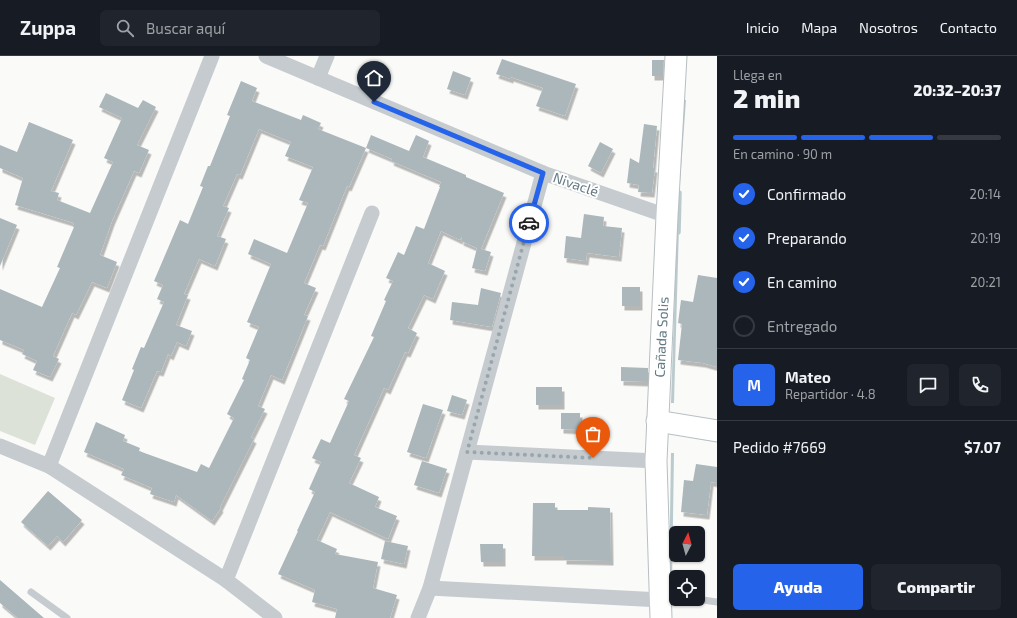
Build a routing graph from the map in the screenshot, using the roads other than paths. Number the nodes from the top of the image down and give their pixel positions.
1 (212, 56) edge
2 (266, 56) edge
3 (327, 56) edge
4 (676, 56) edge
5 (318, 78) junction
6 (543, 173) junction
7 (372, 213) dead end
8 (666, 216) junction
9 (657, 421) junction
10 (717, 431) edge
11 (0, 446) edge
12 (467, 452) junction
13 (656, 460) junction
14 (49, 466) junction
15 (226, 580) junction
16 (430, 588) junction
17 (31, 592) dead end
18 (705, 600) edge
19 (665, 602) edge
20 (717, 602) edge
21 (68, 618) edge
22 (275, 618) edge
23 (418, 618) edge

1 - 14 street
2 - 5 street, Nivaclé
3 - 5 street
4 - 8 street, Cañada Solis
5 - 6 street, Nivaclé
6 - 8 street, Nivaclé
6 - 12 street
7 - 15 street
8 - 9 street, Cañada Solis
9 - 10 street
9 - 13 street, Cañada Solis
11 - 14 street
12 - 13 street
12 - 16 street
13 - 19 street, Cañada Solis
14 - 15 street
15 - 22 street
16 - 19 street
16 - 23 street
17 - 21 lane
18 - 20 lane

